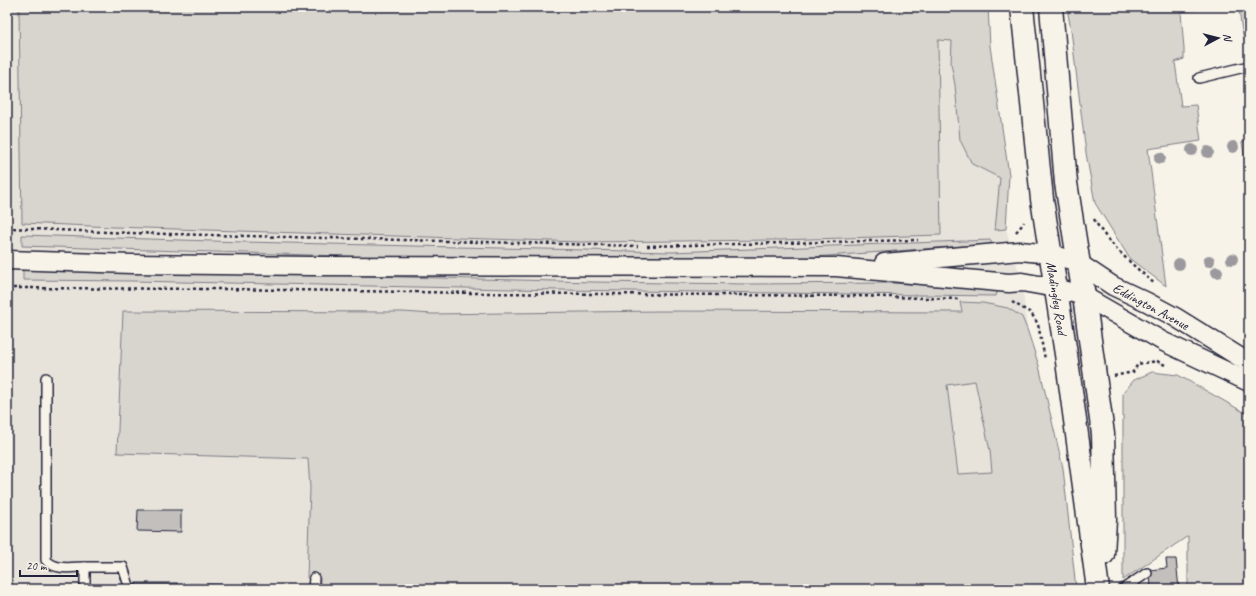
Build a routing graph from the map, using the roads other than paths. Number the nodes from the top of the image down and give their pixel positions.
1 (1022, 7) edge
2 (1051, 7) edge
3 (1249, 66) edge
4 (1199, 78) dead end
5 (1051, 254) junction
6 (7, 260) edge
7 (1077, 262) junction
8 (836, 267) junction
9 (1056, 288) junction
10 (1084, 296) junction
11 (1249, 362) edge
12 (46, 378) dead end
13 (1249, 382) edge
14 (85, 567) junction
15 (1147, 573) dead end
16 (314, 578) dead end
17 (85, 589) edge
18 (130, 589) edge
19 (313, 589) edge
20 (1099, 589) edge
21 (1123, 589) edge

1 - 5 main road, Madingley Road
2 - 7 main road, Madingley Road
3 - 4 lane
5 - 7 street, Eddington Avenue
5 - 8 street, Eddington Avenue
5 - 9 main road, Madingley Road
6 - 8 street
7 - 10 main road, Madingley Road
7 - 11 street, Eddington Avenue
8 - 9 street, Eddington Avenue
9 - 10 street, Eddington Avenue
9 - 20 main road, Madingley Road
10 - 13 street, Eddington Avenue
10 - 20 main road, Madingley Road
12 - 14 lane
14 - 17 lane
14 - 18 lane
15 - 21 lane
16 - 19 lane

